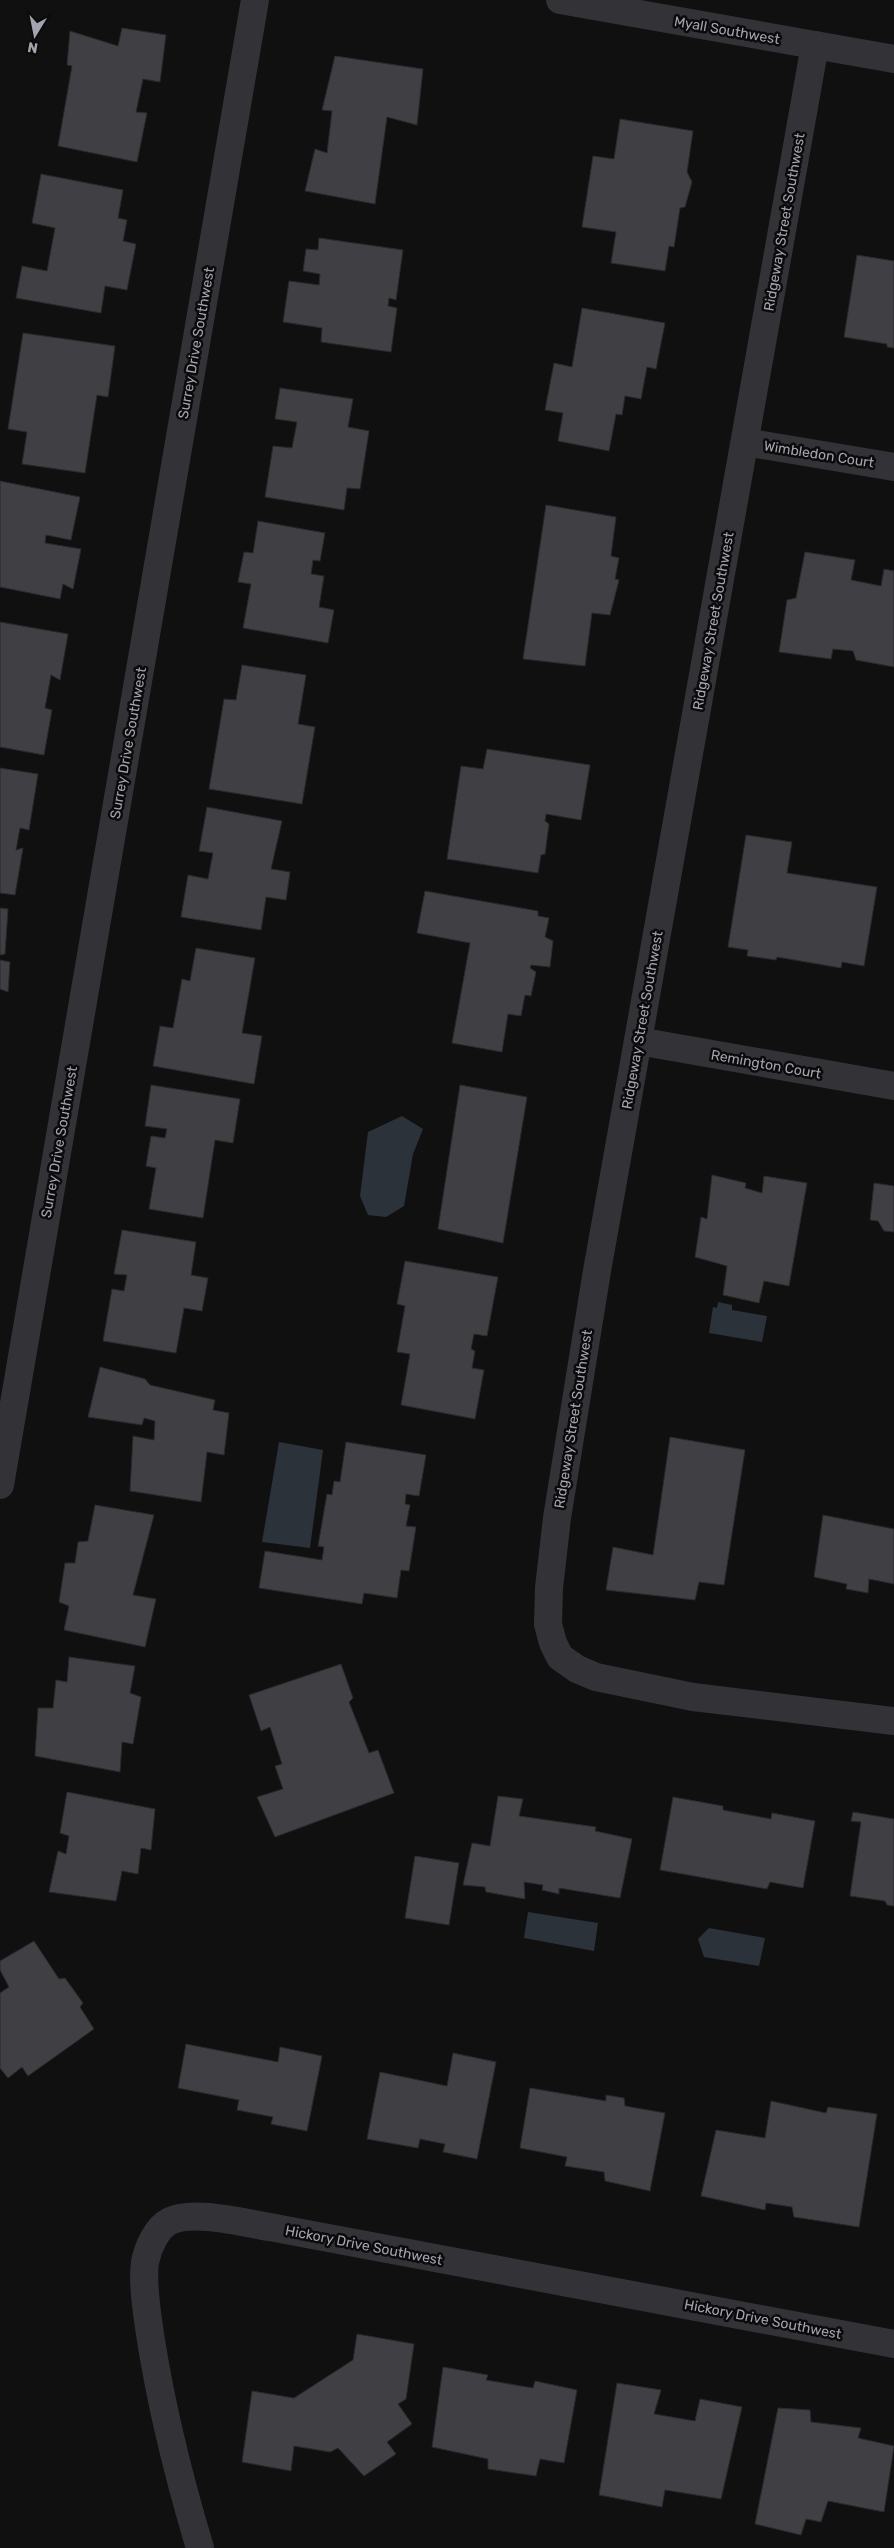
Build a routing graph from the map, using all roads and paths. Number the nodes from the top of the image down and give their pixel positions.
1 (255, 0) edge
2 (560, 0) edge
3 (815, 45) junction
4 (894, 59) edge
5 (745, 442) junction
6 (894, 467) edge
7 (638, 1041) junction
8 (894, 1086) edge
9 (0, 1485) edge
10 (894, 1721) edge
11 (894, 2344) edge
12 (200, 2548) edge

1 - 9 street, Surrey Drive Southwest
2 - 3 street, Myall Southwest
3 - 4 street, Myall Southwest
3 - 5 street, Ridgeway Street Southwest
5 - 6 street, Wimbledon Court
5 - 7 street, Ridgeway Street Southwest
7 - 8 street, Remington Court
7 - 10 street, Ridgeway Street Southwest
11 - 12 street, Hickory Drive Southwest

